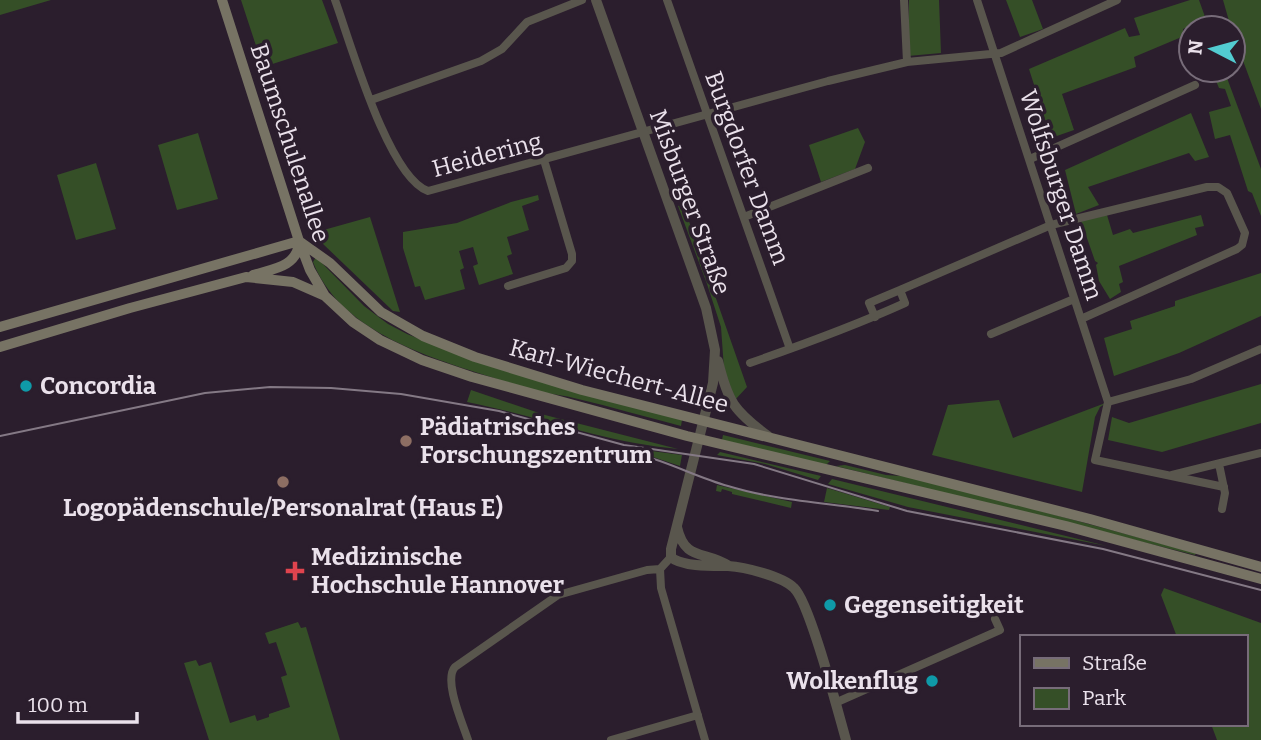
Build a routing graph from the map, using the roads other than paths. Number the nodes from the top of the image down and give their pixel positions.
1 (222, 0) edge
2 (335, 0) edge
3 (582, 0) edge
4 (596, 0) edge
5 (667, 0) edge
6 (904, 0) edge
7 (977, 0) edge
8 (1117, 0) edge
9 (996, 54) junction
10 (907, 62) junction
11 (1195, 85) dead end
12 (370, 100) junction
13 (707, 114) junction
14 (643, 133) junction
15 (1030, 159) junction
16 (544, 160) junction
17 (869, 168) dead end
18 (744, 217) junction
19 (1051, 225) junction
20 (299, 241) junction
21 (246, 277) junction
22 (508, 286) dead end
23 (900, 290) junction
24 (325, 296) junction
25 (1074, 299) junction
26 (69, 307) junction
27 (874, 317) junction
28 (1081, 319) junction
29 (75, 325) junction
30 (0, 327) edge
31 (991, 334) dead end
32 (0, 347) edge
33 (790, 349) junction
34 (1261, 349) edge
35 (716, 350) junction
36 (750, 363) dead end
37 (1108, 402) junction
38 (704, 422) junction
39 (771, 439) junction
40 (700, 440) junction
41 (1261, 453) edge
42 (1219, 464) junction
43 (1169, 476) junction
44 (1224, 487) junction
45 (1222, 509) dead end
46 (677, 526) junction
47 (671, 557) junction
48 (729, 566) junction
49 (1261, 567) edge
50 (660, 569) junction
51 (1261, 579) edge
52 (995, 619) dead end
53 (835, 703) junction
54 (698, 715) junction
55 (468, 740) edge
56 (611, 740) edge
57 (705, 740) edge
58 (846, 740) edge

1 - 20 main road, Baumschulenallee
2 - 12 street, Heidering
3 - 12 street
4 - 14 street, Misburger Straße
5 - 13 street, Burgdorfer Damm
6 - 10 street
7 - 9 street, Wolfsburger Damm
8 - 9 street, Heidering
9 - 10 street, Heidering
9 - 15 street, Wolfsburger Damm
10 - 13 street, Heidering
11 - 15 street
12 - 16 street, Heidering
13 - 14 street, Heidering
13 - 18 street, Burgdorfer Damm
14 - 16 street, Heidering
14 - 35 street, Misburger Straße
15 - 19 street, Wolfsburger Damm
16 - 22 street
17 - 18 street
18 - 33 street, Burgdorfer Damm
19 - 23 street
19 - 25 street, Wolfsburger Damm
19 - 28 street
20 - 21 main road
20 - 24 main road, Baumschulenallee
20 - 26 main road
20 - 38 main road, Karl-Wiechert-Allee
21 - 24 main road, Karl-Wiechert-Allee
21 - 29 main road, Karl-Wiechert-Allee
23 - 27 street
23 - 27 street
24 - 40 main road, Karl-Wiechert-Allee
25 - 28 street, Wolfsburger Damm
25 - 31 street
26 - 29 main road
26 - 30 main road
27 - 33 street
28 - 37 street, Wolfsburger Damm
29 - 32 main road, Karl-Wiechert-Allee
33 - 36 street
34 - 37 street
35 - 38 street, Misburger Straße
35 - 39 street
37 - 43 street
38 - 39 main road, Karl-Wiechert-Allee
38 - 40 street, Misburger Straße
39 - 49 main road, Karl-Wiechert-Allee
40 - 46 street, Misburger Straße
40 - 51 main road, Karl-Wiechert-Allee
41 - 42 street
42 - 43 street
42 - 44 street
43 - 44 street
44 - 45 street
46 - 47 street, Misburger Straße
46 - 48 street
47 - 48 street
47 - 50 street
48 - 53 street
50 - 54 street
50 - 55 street
52 - 53 street
53 - 58 street
54 - 56 street
54 - 57 street

